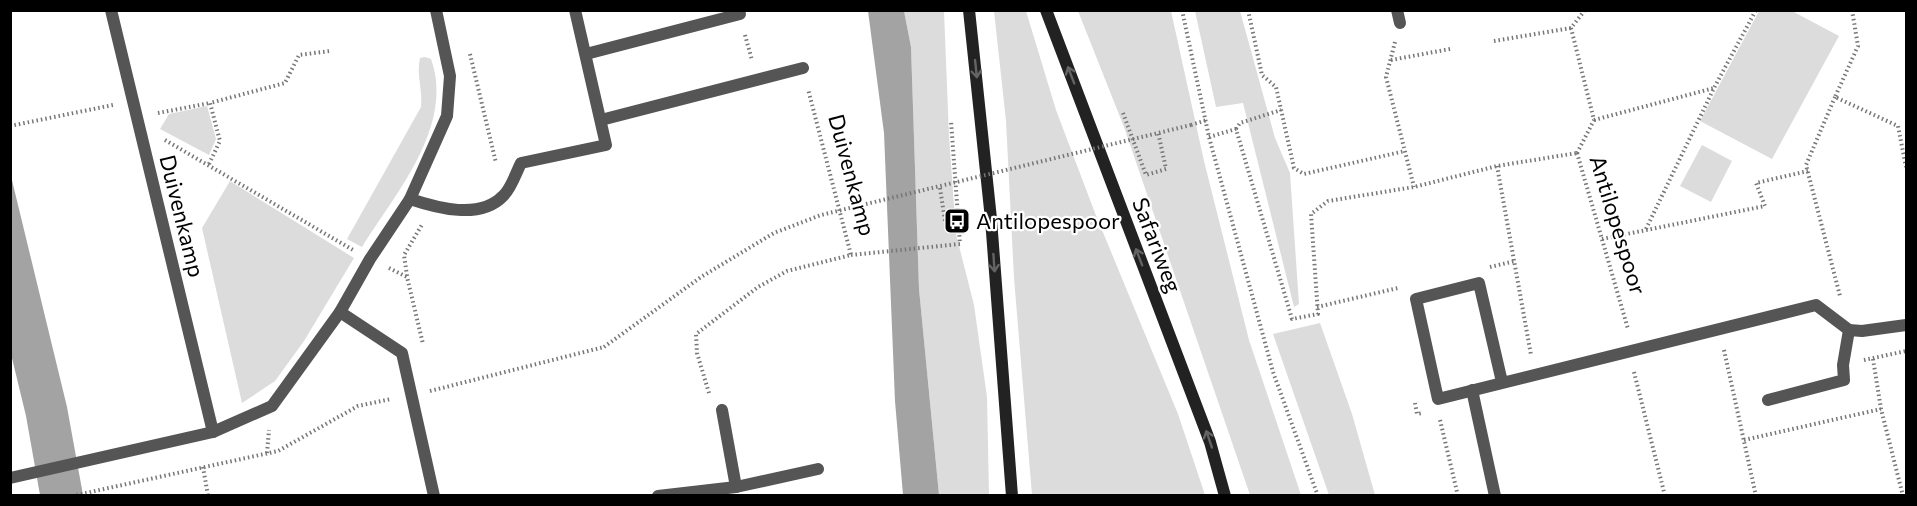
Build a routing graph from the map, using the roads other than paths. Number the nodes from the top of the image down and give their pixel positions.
1 (111, 10) edge
2 (436, 10) edge
3 (575, 10) edge
4 (969, 10) edge
5 (1046, 10) edge
6 (740, 15) road end
7 (586, 54) junction
8 (803, 68) road end
9 (601, 120) junction
10 (410, 198) junction
11 (340, 312) junction
12 (1906, 325) edge
13 (1849, 330) junction
14 (1502, 382) junction
15 (1472, 390) junction
16 (1768, 400) dead end
17 (722, 410) road end
18 (213, 432) junction
19 (818, 469) dead end
20 (10, 478) edge
21 (736, 487) junction
22 (683, 493) edge
23 (434, 495) edge
24 (658, 495) edge
25 (1012, 495) edge
26 (1225, 495) edge
27 (1495, 495) edge

1 - 18 street, Duivenkamp
2 - 10 street
3 - 7 street
4 -> 25 street
26 -> 5 street, Safariweg
6 - 7 street
7 - 9 street
8 - 9 street
9 - 10 street
10 - 11 street
11 - 18 street
11 - 23 street
12 - 13 street
13 - 14 street
13 - 16 street
14 - 15 street
14 - 15 street
15 - 27 street
17 - 21 street
18 - 20 street
19 - 21 street
21 - 22 street
22 - 24 street

